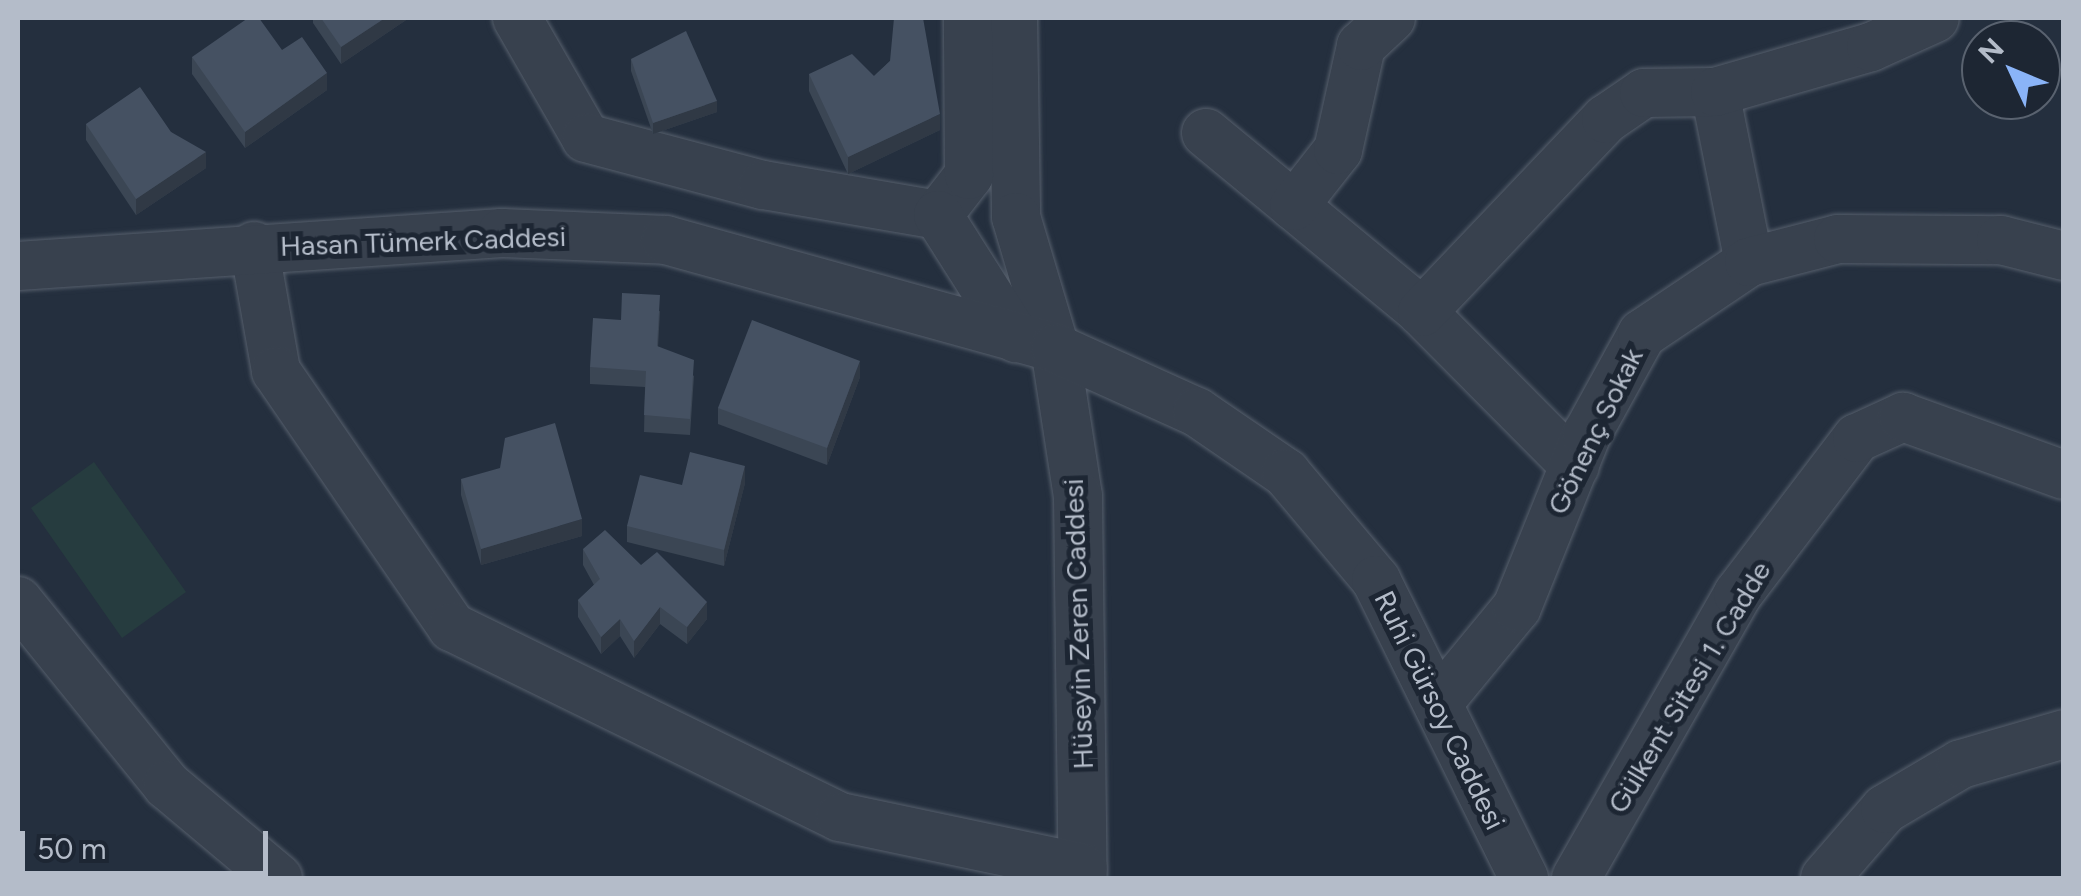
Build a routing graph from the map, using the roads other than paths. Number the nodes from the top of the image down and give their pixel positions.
1 (516, 18) edge
2 (968, 18) edge
3 (1013, 18) edge
4 (1391, 18) edge
5 (1935, 18) edge
6 (1716, 92) junction
7 (1206, 134) dead end
8 (1294, 206) junction
9 (938, 215) junction
10 (254, 246) junction
11 (2064, 256) edge
12 (1749, 262) junction
13 (18, 266) edge
14 (1422, 312) junction
15 (1036, 343) junction
16 (1574, 466) junction
17 (2064, 475) edge
18 (18, 601) edge
19 (1438, 702) junction
20 (2064, 734) edge
21 (1083, 873) edge
22 (278, 878) edge
23 (1524, 878) edge
24 (1576, 878) edge
25 (1825, 878) edge

1 - 9 street
2 - 9 street
3 - 15 street, Hüseyin Zeren Caddesi
4 - 8 street
5 - 6 street
6 - 12 street
6 - 14 street
7 - 8 street
8 - 14 street
9 - 15 street
10 - 13 street, Hasan Tümerk Caddesi
10 - 15 street, Hasan Tümerk Caddesi
10 - 21 street
11 - 12 street, Gönenç Sokak
12 - 16 street, Gönenç Sokak
14 - 16 street
15 - 19 street, Ruhi Gürsoy Caddesi
15 - 21 street, Hüseyin Zeren Caddesi
16 - 19 street, Gönenç Sokak
17 - 24 street, Gülkent Sitesi 1. Cadde
18 - 22 street
19 - 23 street, Ruhi Gürsoy Caddesi
20 - 25 street

